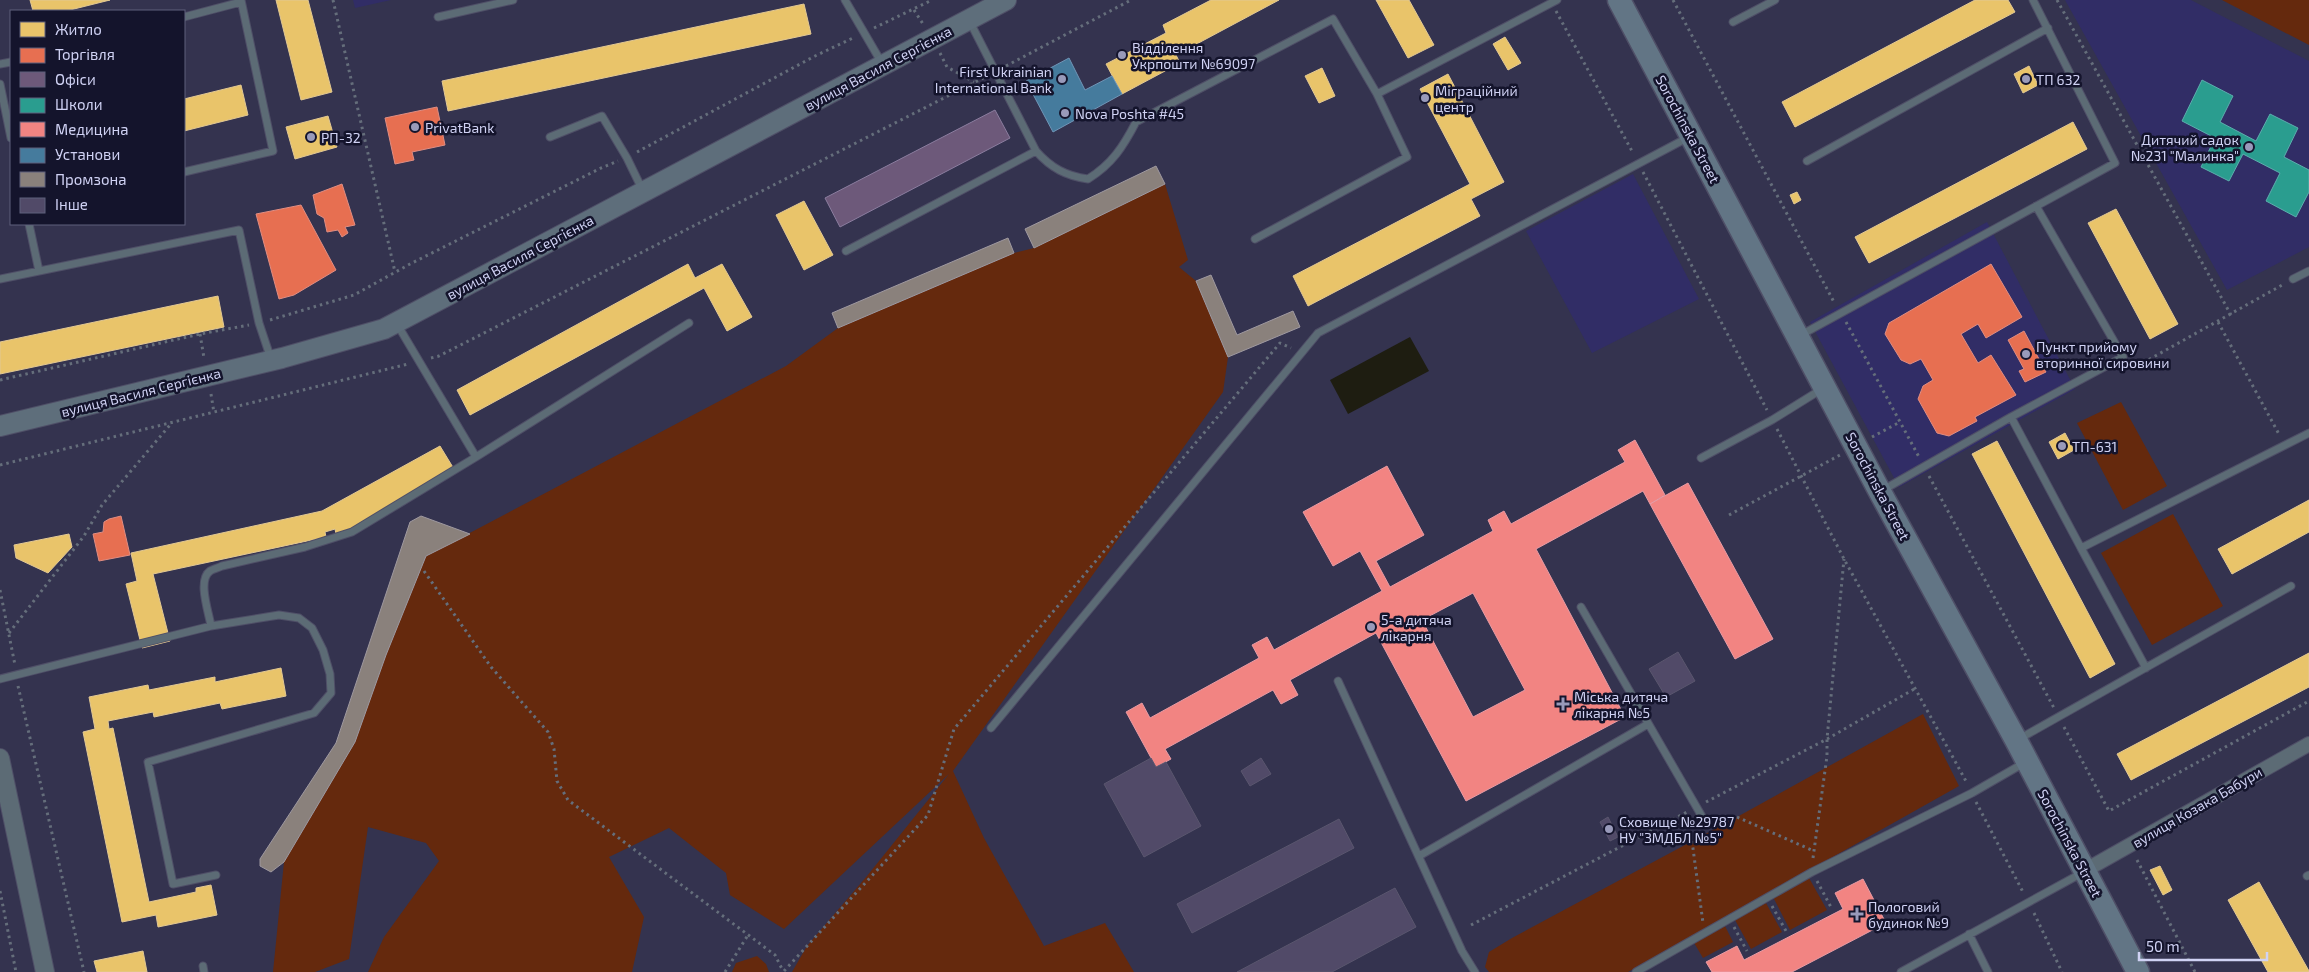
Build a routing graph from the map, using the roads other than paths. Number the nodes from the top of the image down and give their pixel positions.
1 (513, 0) edge
2 (845, 0) edge
3 (1006, 0) edge
4 (1619, 0) edge
5 (1775, 0) edge
6 (2033, 0) edge
7 (241, 1) edge
8 (1554, 1) edge
9 (185, 17) edge
10 (438, 17) dead end
11 (969, 19) junction
12 (1733, 22) dead end
13 (2048, 28) junction
14 (883, 65) junction
15 (0, 84) edge
16 (1377, 94) junction
17 (10, 133) edge
18 (1692, 136) junction
19 (550, 137) dead end
20 (1036, 151) junction
21 (1807, 161) dead end
22 (185, 172) edge
23 (643, 192) junction
24 (2036, 206) junction
25 (29, 225) edge
26 (1255, 239) dead end
27 (846, 251) dead end
28 (2309, 270) edge
29 (39, 271) junction
30 (0, 279) edge
31 (2293, 279) road end
32 (396, 322) junction
33 (689, 323) dead end
34 (1797, 337) junction
35 (272, 361) junction
36 (1825, 387) junction
37 (2011, 416) junction
38 (0, 426) edge
39 (2309, 433) edge
40 (476, 457) junction
41 (1701, 458) dead end
42 (1880, 492) junction
43 (2081, 548) junction
44 (2291, 586) dead end
45 (1581, 607) dead end
46 (211, 626) junction
47 (2146, 668) junction
48 (0, 679) edge
49 (1338, 681) dead end
50 (1648, 724) junction
51 (991, 728) dead end
52 (2016, 740) junction
53 (2309, 744) edge
54 (0, 758) edge
55 (2027, 762) junction
56 (6, 810) edge
57 (1704, 820) dead end
58 (1419, 856) junction
59 (2084, 871) junction
60 (216, 875) dead end
61 (1969, 934) junction
62 (45, 972) edge
63 (1475, 972) edge
64 (1636, 972) edge
65 (1901, 972) edge
66 (1988, 972) edge
67 (2138, 972) edge

1 - 10 lane
2 - 14 lane
3 - 11 main road, вулиця Василя Сергієнка
4 - 18 main road, Sorochinska Street
5 - 12 lane
6 - 13 lane
7 - 9 lane
7 - 22 lane
8 - 16 lane
11 - 14 main road, вулиця Василя Сергієнка
11 - 20 lane
13 - 21 lane
13 - 24 lane
14 - 23 main road, вулиця Василя Сергієнка
15 - 17 lane
16 - 20 lane
16 - 26 lane
18 - 34 main road, Sorochinska Street
18 - 51 lane
19 - 23 lane
20 - 27 lane
23 - 32 main road, вулиця Василя Сергієнка
24 - 34 lane
24 - 37 lane
25 - 29 lane
28 - 31 lane
29 - 30 lane
29 - 35 lane
32 - 35 main road, вулиця Василя Сергієнка
32 - 40 lane
33 - 40 lane
34 - 36 main road, Sorochinska Street
35 - 38 main road, вулиця Василя Сергієнка
36 - 41 lane
36 - 42 main road, Sorochinska Street
37 - 42 lane
37 - 43 lane
39 - 43 lane
40 - 46 lane
42 - 52 main road, Sorochinska Street
43 - 47 lane
44 - 47 lane
45 - 50 lane
46 - 48 lane
46 - 60 lane
47 - 52 lane
49 - 58 lane
50 - 57 lane
50 - 58 lane
52 - 55 main road, Sorochinska Street
53 - 59 street, вулиця Козака Бабури
54 - 56 street
55 - 59 main road, Sorochinska Street
55 - 64 lane
56 - 62 street
58 - 63 lane
59 - 61 lane
59 - 67 main road, Sorochinska Street
61 - 65 lane
61 - 66 lane

